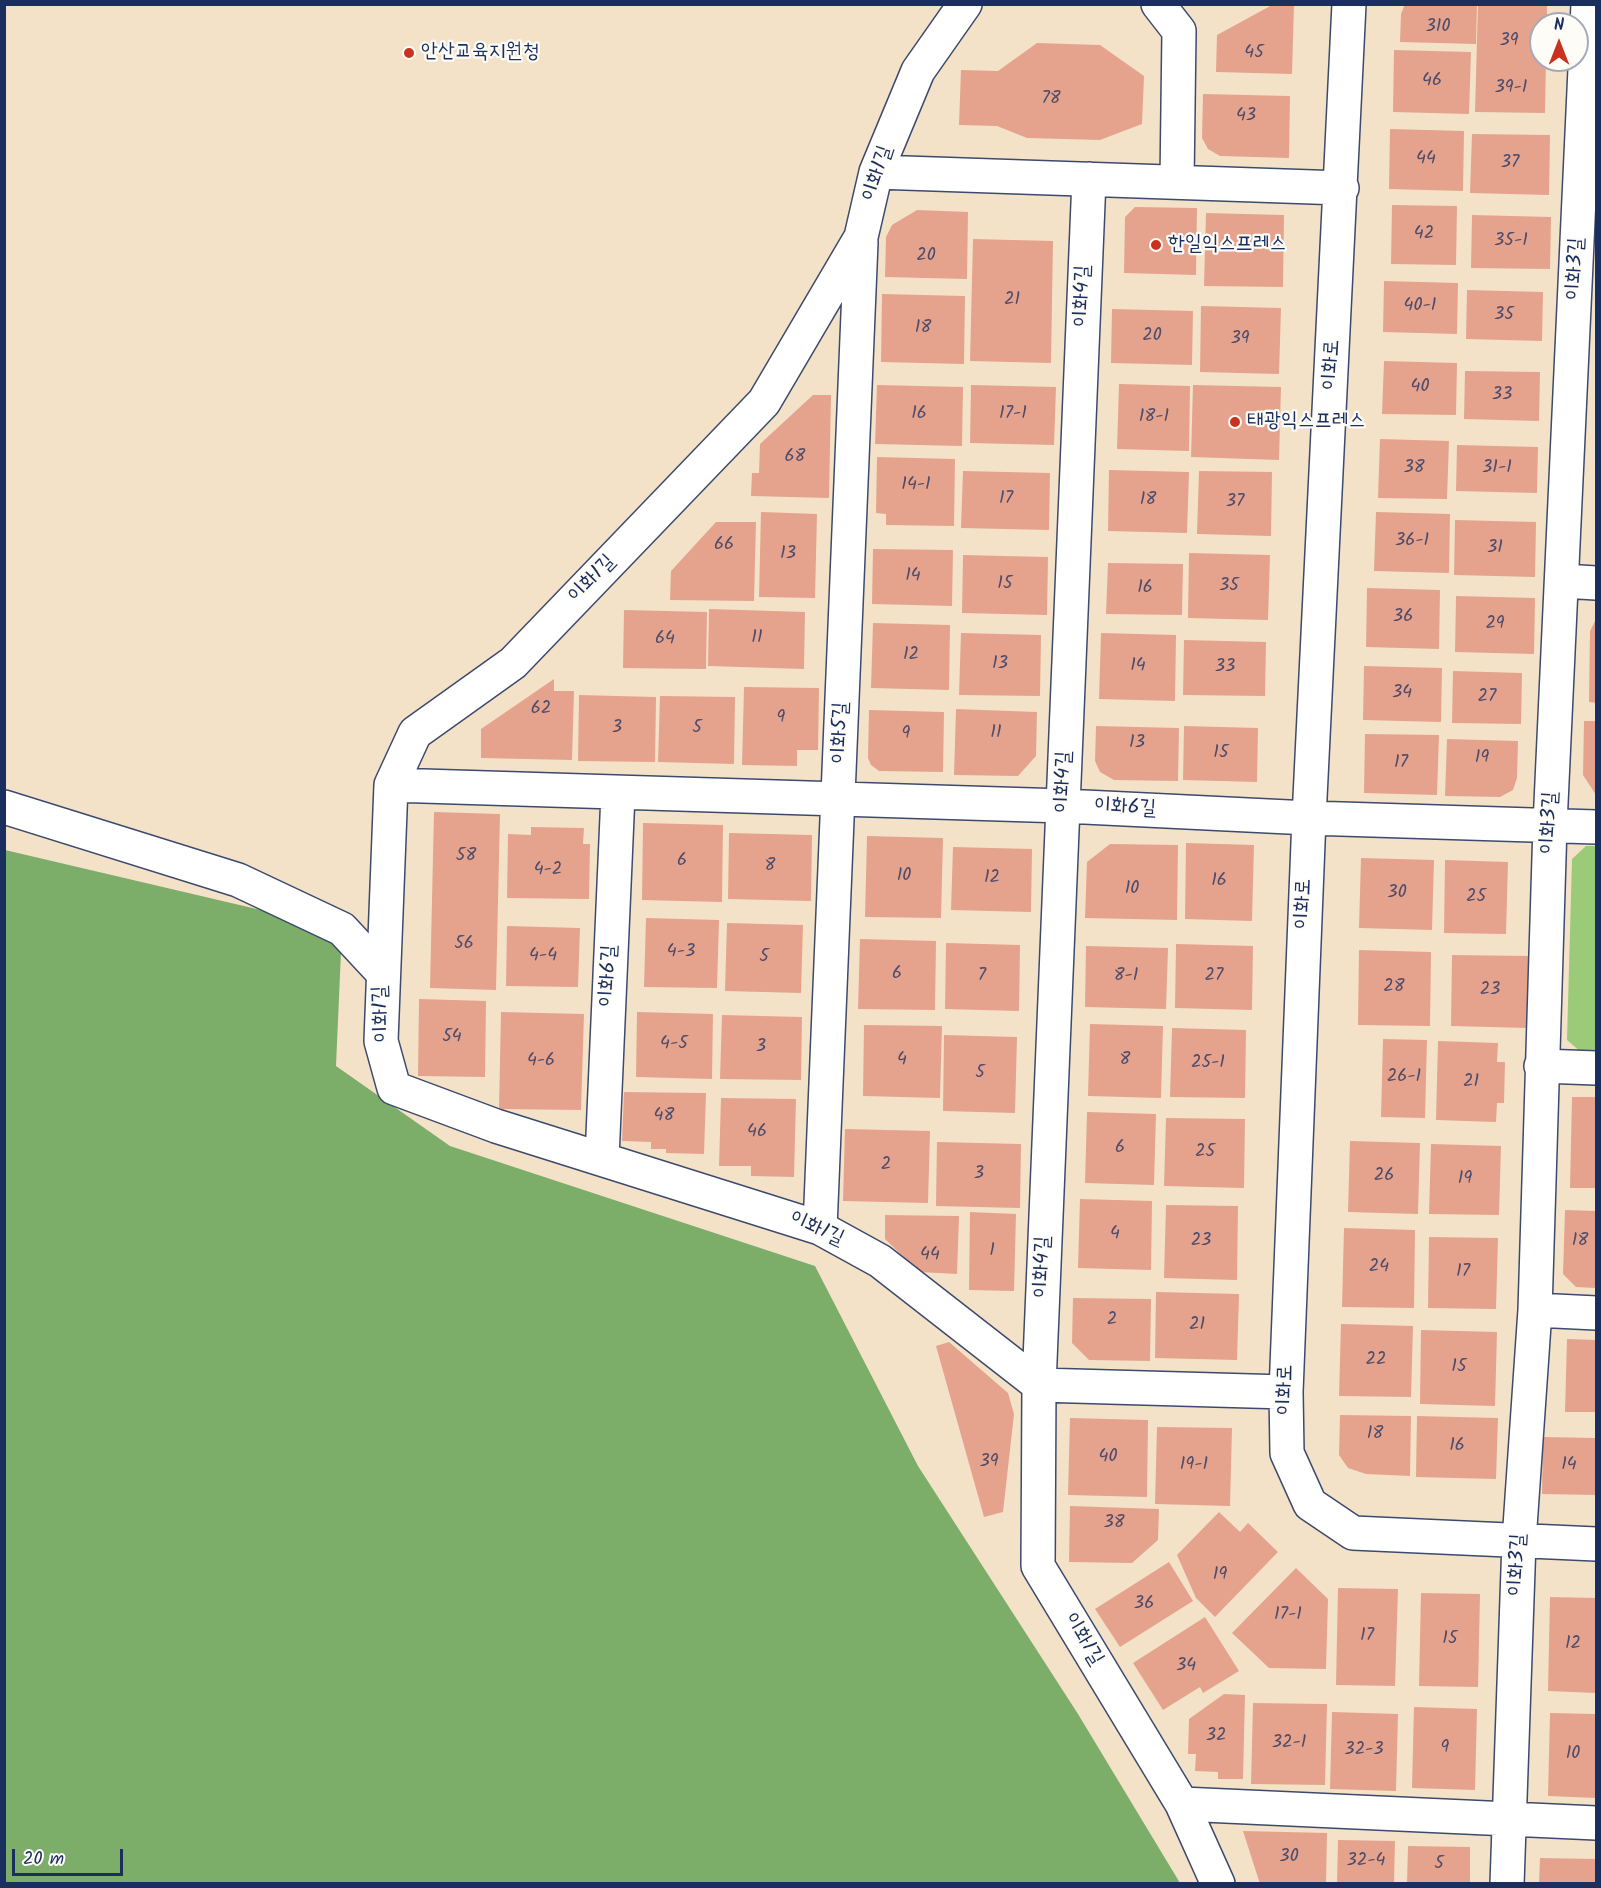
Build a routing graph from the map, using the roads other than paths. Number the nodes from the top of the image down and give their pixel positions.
1 (965, 4) edge
2 (1158, 4) edge
3 (1349, 4) edge
4 (1588, 4) edge
5 (1589, 166) edge
6 (876, 172) junction
7 (1089, 178) junction
8 (1177, 182) junction
9 (1342, 188) junction
10 (861, 237) junction
11 (1584, 373) edge
12 (1563, 581) junction
13 (1596, 583) edge
14 (391, 785) junction
15 (618, 794) junction
16 (839, 801) junction
17 (1064, 806) junction
18 (4, 807) edge
19 (1309, 818) junction
20 (1550, 825) junction
21 (1596, 827) edge
22 (382, 972) junction
23 (1541, 1066) junction
24 (1596, 1068) edge
25 (602, 1158) junction
26 (820, 1228) junction
27 (1535, 1311) junction
28 (1596, 1313) edge
29 (1039, 1385) junction
30 (1286, 1392) junction
31 (1519, 1541) junction
32 (1596, 1544) edge
33 (1182, 1804) junction
34 (1509, 1819) junction
35 (1596, 1823) edge
36 (1218, 1884) edge
37 (1507, 1884) edge

1 - 6 street, 이화1길
2 - 8 street
3 - 9 street, 이화로
4 - 5 street, 이화3길
5 - 11 street, 이화3길
6 - 7 street
6 - 10 street, 이화1길
7 - 8 street
7 - 17 street, 이화4길
8 - 9 street
9 - 19 street, 이화로
10 - 14 street, 이화1길
10 - 16 street, 이화5길
11 - 12 street, 이화3길
12 - 13 street
12 - 20 street, 이화3길
14 - 15 street, 이화6길
14 - 22 street, 이화1길
15 - 16 street, 이화6길
15 - 25 street, 이화6길
16 - 17 street, 이화6길
16 - 26 street, 이화5길
17 - 19 street, 이화6길
17 - 29 street, 이화4길
18 - 22 street
19 - 20 street, 이화6길
19 - 30 street, 이화로
20 - 21 street, 이화6길
20 - 23 street, 이화3길
22 - 25 street, 이화1길
23 - 24 street
23 - 27 street, 이화3길
25 - 26 street, 이화1길
26 - 29 street, 이화1길
27 - 28 street
27 - 31 street, 이화3길
29 - 30 street
29 - 33 street, 이화1길
30 - 31 street, 이화로
31 - 32 street, 이화로
31 - 34 street, 이화3길
33 - 34 street
33 - 36 street, 이화1길
34 - 35 street
34 - 37 street, 이화3길

